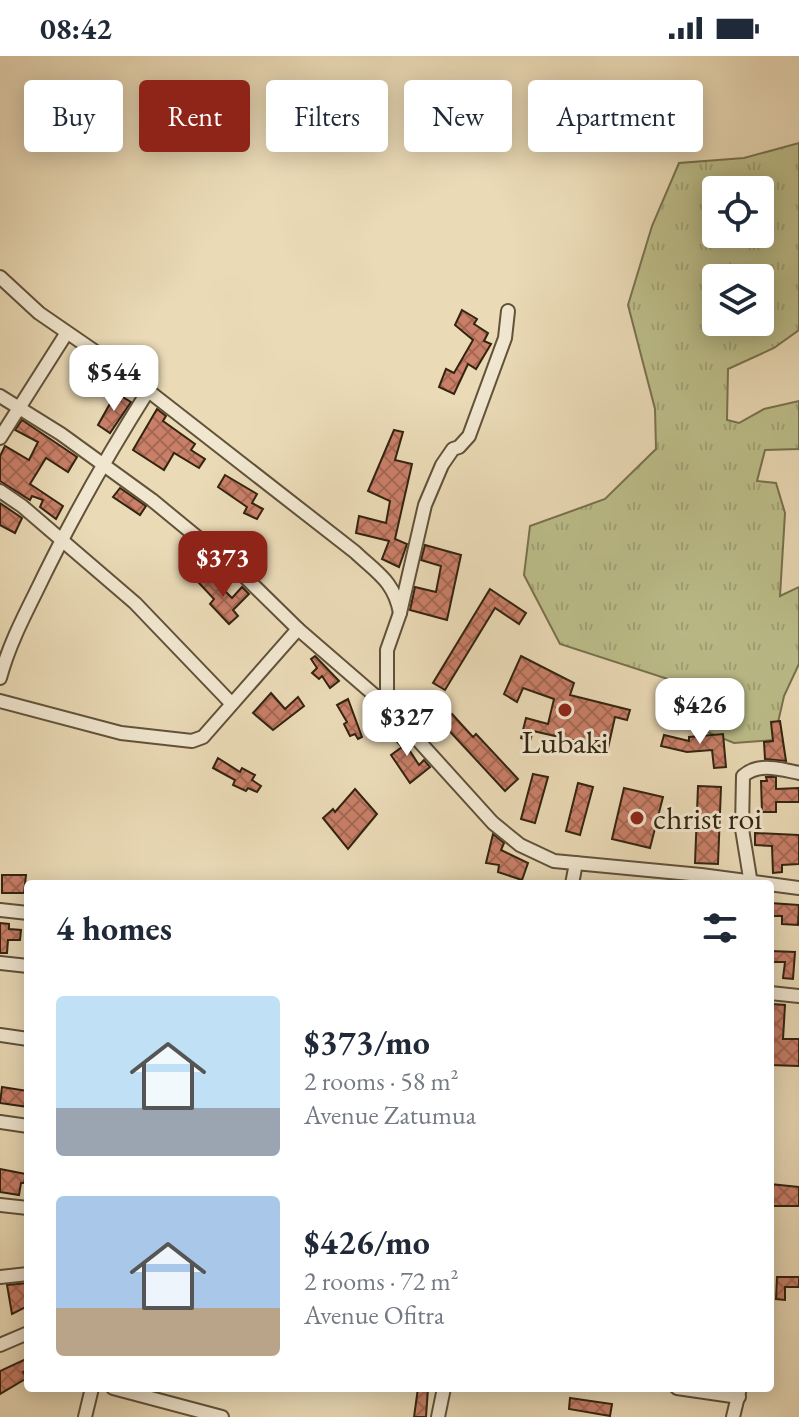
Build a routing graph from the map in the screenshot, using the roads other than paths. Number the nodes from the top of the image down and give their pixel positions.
1 (0, 277) edge
2 (508, 311) dead end
3 (66, 334) junction
4 (148, 391) junction
5 (0, 396) edge
6 (0, 408) edge
7 (17, 408) junction
8 (0, 438) edge
9 (104, 465) junction
10 (0, 491) edge
11 (61, 539) junction
12 (400, 613) junction
13 (298, 629) junction
14 (0, 678) edge
15 (0, 701) edge
16 (231, 703) junction
17 (387, 706) junction
18 (799, 773) edge
19 (576, 863) junction
20 (573, 880) edge
21 (732, 880) edge
22 (750, 880) edge
23 (774, 885) edge
24 (799, 888) edge
25 (0, 910) edge
26 (24, 913) edge
27 (0, 963) edge
28 (24, 966) edge
29 (774, 993) edge
30 (799, 996) edge
31 (0, 1035) edge
32 (24, 1038) edge
33 (0, 1122) edge
34 (24, 1125) edge
35 (0, 1205) edge
36 (24, 1208) edge
37 (24, 1274) edge
38 (0, 1277) edge
39 (24, 1335) edge
40 (0, 1345) edge
41 (91, 1392) edge
42 (124, 1392) edge
43 (443, 1392) edge
44 (740, 1392) edge
45 (176, 1411) edge
46 (85, 1417) edge
47 (222, 1417) edge
48 (438, 1417) edge
49 (733, 1417) edge

1 - 3 street
2 - 12 street
3 - 4 street
3 - 7 street
4 - 9 street
4 - 12 street
5 - 7 street
6 - 7 street
7 - 8 street
7 - 9 street
9 - 11 street
9 - 13 street
10 - 11 street
11 - 14 street
11 - 16 street
12 - 17 street
13 - 16 street
13 - 17 street
15 - 16 street
17 - 19 street
18 - 22 street
19 - 20 street
19 - 21 street
23 - 24 street
25 - 26 street
27 - 28 street
29 - 30 street
31 - 32 street
33 - 34 street
35 - 36 street
37 - 38 street
39 - 40 street
41 - 46 street
42 - 45 street
43 - 48 street
44 - 49 street
45 - 47 street

